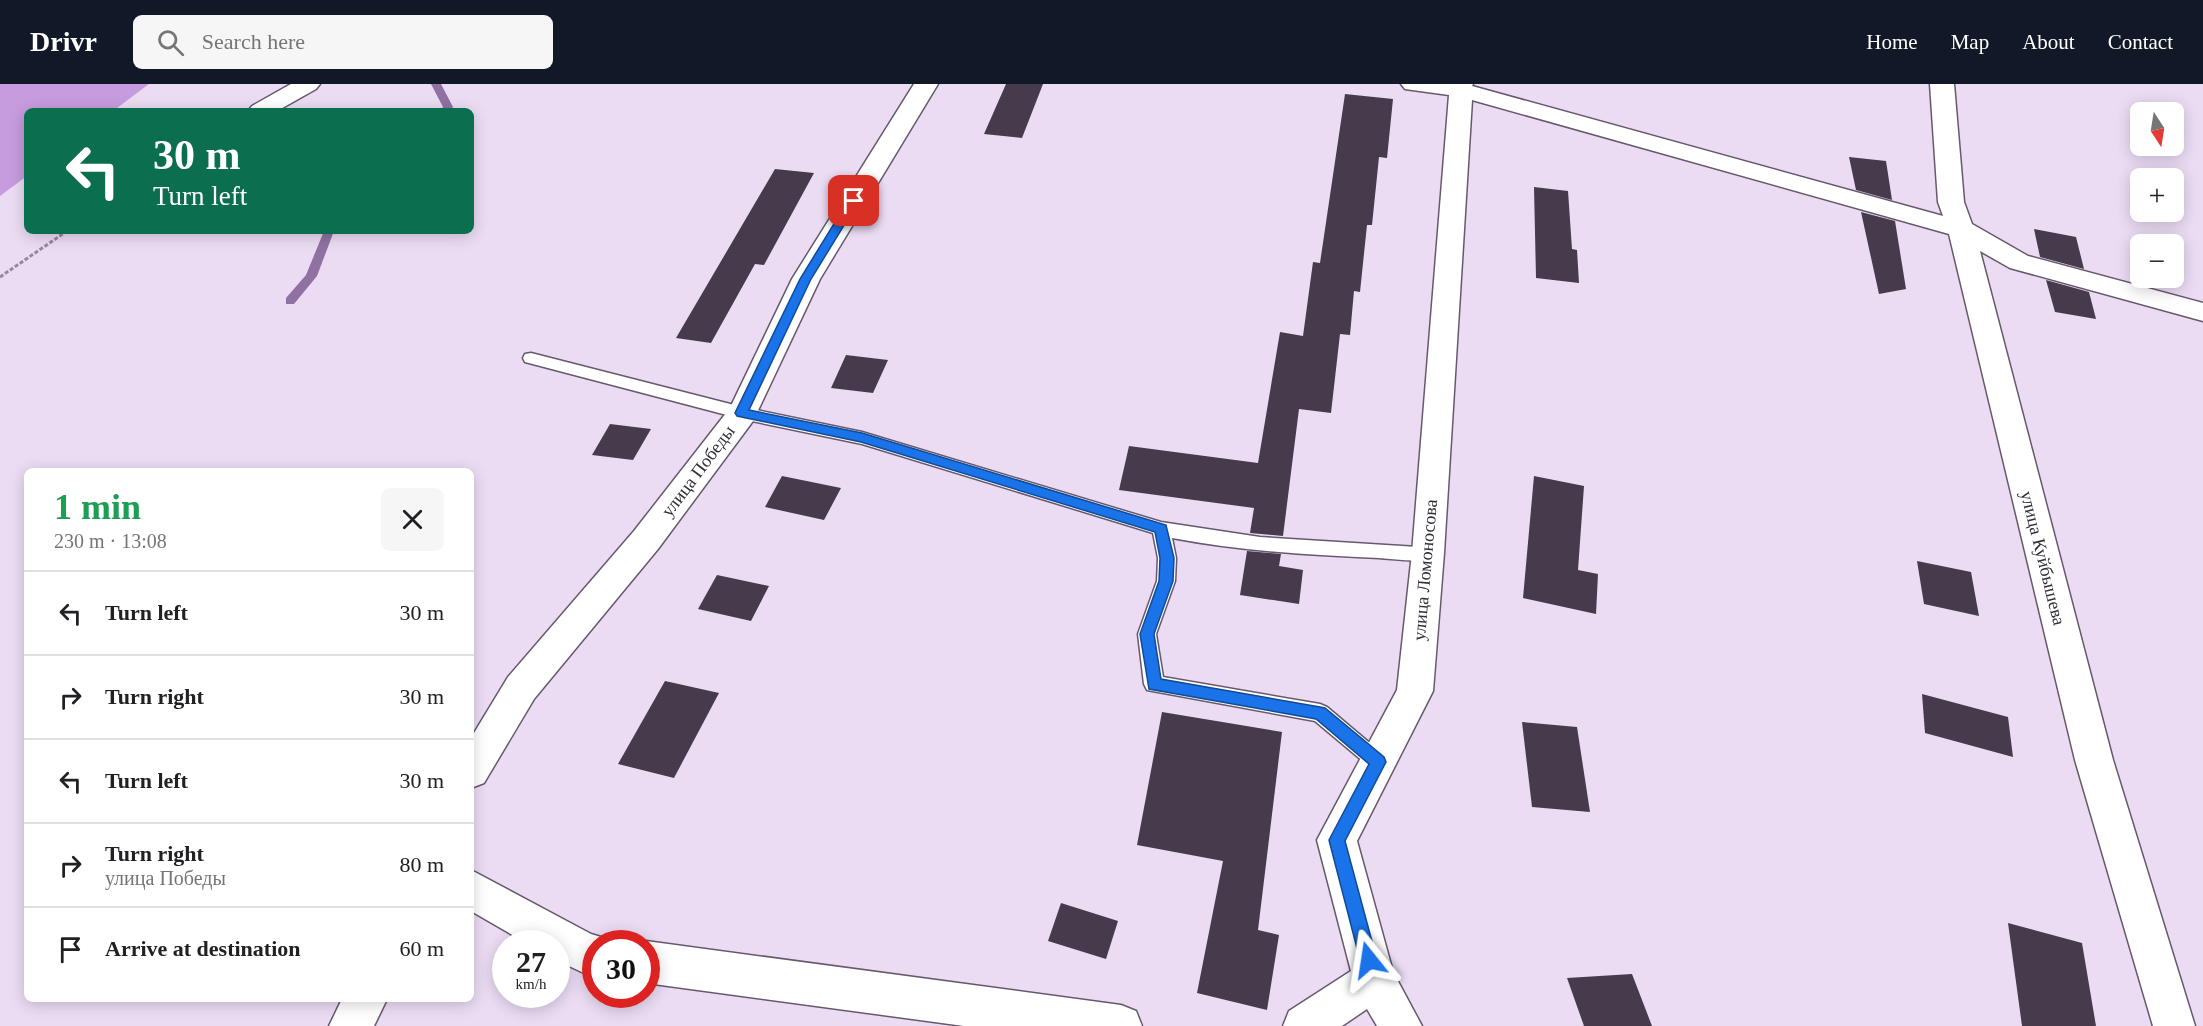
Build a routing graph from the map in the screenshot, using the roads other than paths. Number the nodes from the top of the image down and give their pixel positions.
1 (308, 84) edge
2 (926, 84) edge
3 (1413, 84) edge
4 (1942, 84) edge
5 (1461, 87) edge
6 (265, 108) edge
7 (1961, 229) junction
8 (2203, 312) edge
9 (531, 358) dead end
10 (742, 413) junction
11 (1161, 529) junction
12 (1428, 554) junction
13 (1378, 762) junction
14 (474, 766) edge
15 (474, 891) edge
16 (582, 952) edge
17 (660, 964) edge
18 (1374, 980) junction
19 (364, 1002) edge
20 (350, 1026) edge
21 (1121, 1026) edge
22 (1304, 1026) edge
23 (1401, 1026) edge
24 (2174, 1026) edge

1 - 6 street
2 - 10 street, улица Победы
3 - 5 street
4 - 7 street, улица Куйбышева
5 - 7 street
5 - 12 street, улица Ломоносова
7 - 8 street
7 - 24 street, улица Куйбышева
9 - 10 lane
10 - 11 lane
10 - 14 street, улица Победы
11 - 12 lane
11 - 13 lane
12 - 13 street, улица Ломоносова
13 - 18 street, улица Ломоносова
15 - 16 street
17 - 21 street
18 - 22 street
18 - 23 street, улица Ломоносова
19 - 20 street

